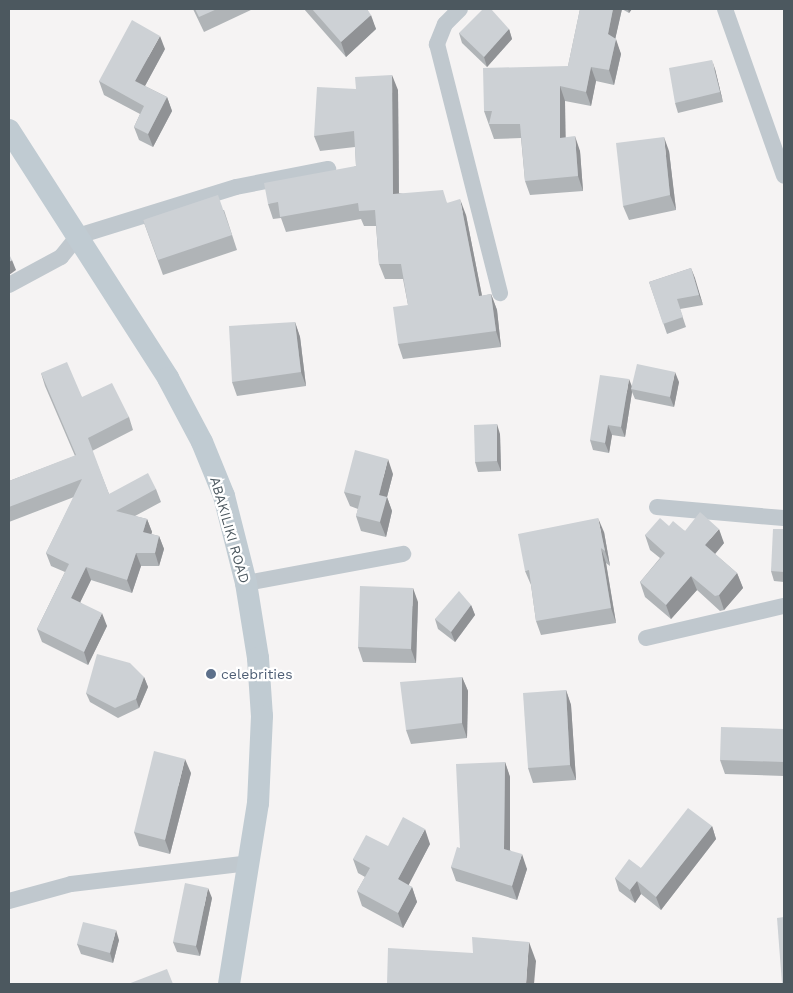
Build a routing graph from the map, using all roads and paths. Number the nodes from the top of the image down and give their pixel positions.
1 (460, 9) edge
2 (725, 9) edge
3 (9, 130) edge
4 (328, 169) edge
5 (784, 176) edge
6 (78, 236) junction
7 (9, 285) edge
8 (500, 293) dead end
9 (657, 507) dead end
10 (784, 518) edge
11 (403, 554) dead end
12 (246, 583) junction
13 (784, 606) edge
14 (646, 638) dead end
15 (249, 863) junction
16 (9, 901) edge
17 (230, 984) edge

1 - 8 street
2 - 5 street
3 - 6 main road, ABAKILIKI ROAD
4 - 6 street
6 - 7 street
6 - 12 main road, ABAKILIKI ROAD
9 - 10 street
11 - 12 street
12 - 15 main road, ABAKILIKI ROAD
13 - 14 street
15 - 16 street
15 - 17 main road, ABAKILIKI ROAD

